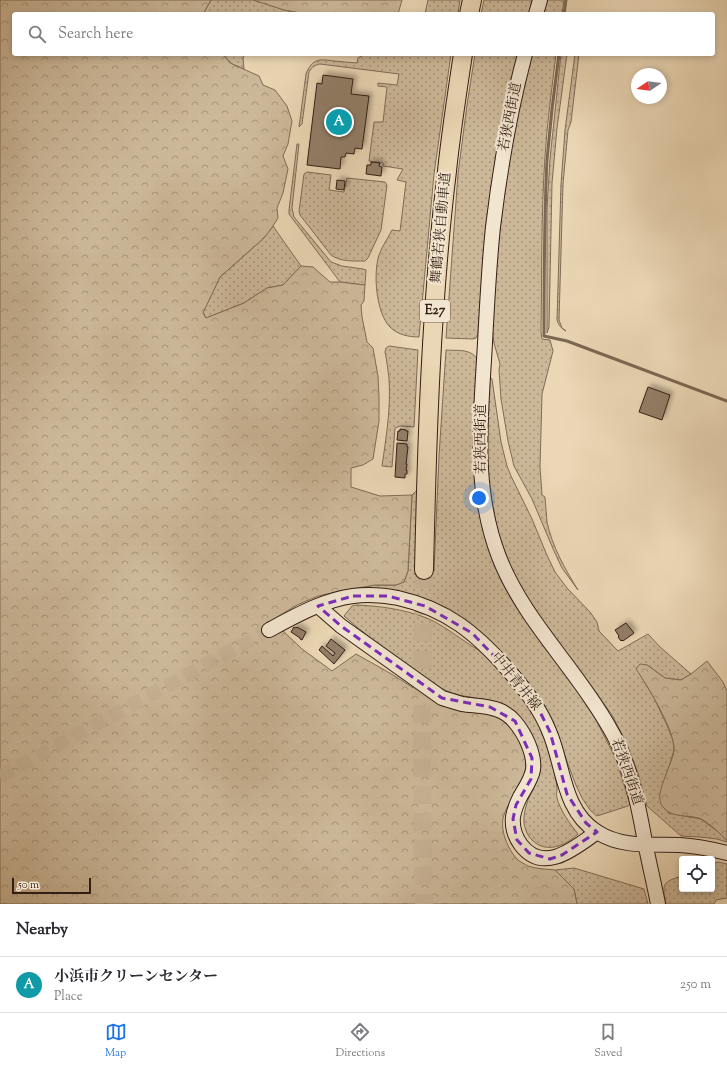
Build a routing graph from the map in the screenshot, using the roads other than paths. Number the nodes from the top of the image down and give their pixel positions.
1 (472, 0) edge
2 (540, 0) edge
3 (469, 12) edge
4 (537, 12) edge
5 (463, 56) edge
6 (525, 56) edge
7 (424, 570) tunnel mouth
8 (318, 606) junction
9 (269, 630) tunnel mouth
10 (597, 832) junction
11 (646, 844) junction
12 (727, 853) edge
13 (658, 904) edge

1 - 3 highway
2 - 4 street
5 - 7 highway, 舞鶴若狭自動車道 / E27
6 - 11 street, 若狭西街道
8 - 9 street, 中井青井線
8 - 10 street, 中井青井線
8 - 10 street
10 - 11 street, 中井青井線
11 - 12 street, 中井青井線
11 - 13 street, 若狭西街道

